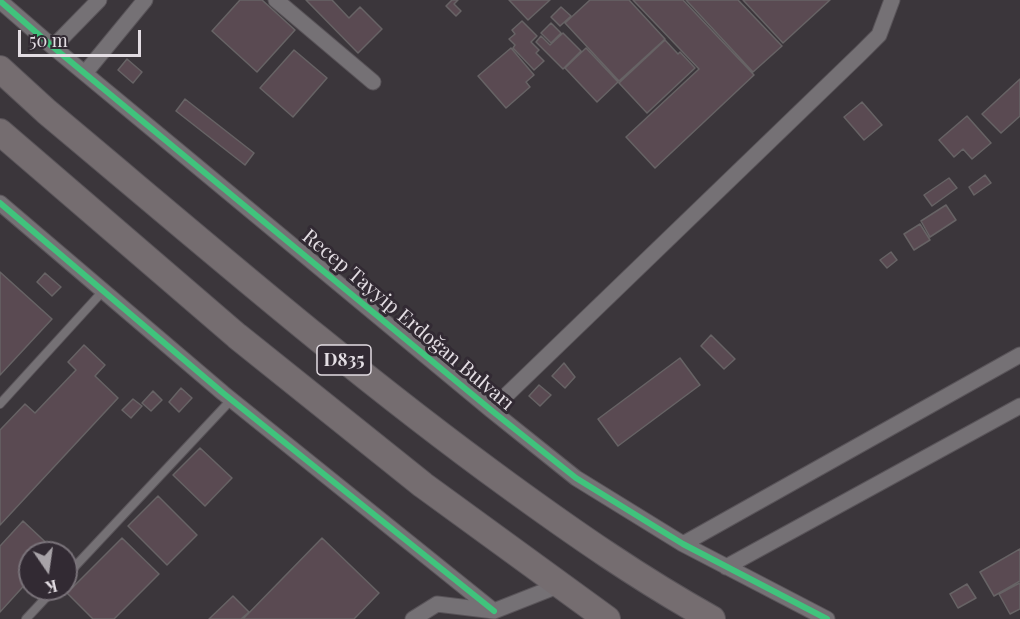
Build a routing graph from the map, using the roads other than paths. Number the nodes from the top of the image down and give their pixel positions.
1 (99, 0) edge
2 (145, 0) edge
3 (276, 0) edge
4 (892, 0) edge
5 (0, 1) edge
6 (53, 47) junction
7 (0, 69) edge
8 (85, 73) junction
9 (374, 82) dead end
10 (0, 132) edge
11 (0, 203) edge
12 (103, 291) junction
13 (1020, 356) edge
14 (231, 400) junction
15 (0, 404) edge
16 (1020, 406) edge
17 (491, 410) junction
18 (683, 544) junction
19 (78, 563) edge
20 (726, 567) junction
21 (560, 585) junction
22 (43, 601) edge
23 (494, 615) edge
24 (26, 619) edge
25 (413, 619) edge
26 (607, 619) edge
27 (712, 619) edge
28 (827, 619) edge

1 - 6 street
2 - 8 street
3 - 9 street
4 - 17 street
5 - 6 street, Recep Tayyip Erdoğan Bulvarı
6 - 8 street, Recep Tayyip Erdoğan Bulvarı
7 - 27 highway, D835
8 - 17 street, Recep Tayyip Erdoğan Bulvarı
10 - 21 highway, D835
11 - 12 street
12 - 14 street
12 - 15 lane
13 - 18 street
14 - 19 lane
14 - 23 street
16 - 20 street
17 - 18 street, Recep Tayyip Erdoğan Bulvarı
18 - 20 street, Recep Tayyip Erdoğan Bulvarı
20 - 28 street, Recep Tayyip Erdoğan Bulvarı
21 - 23 street
21 - 26 highway, D835
22 - 24 lane
23 - 25 street

